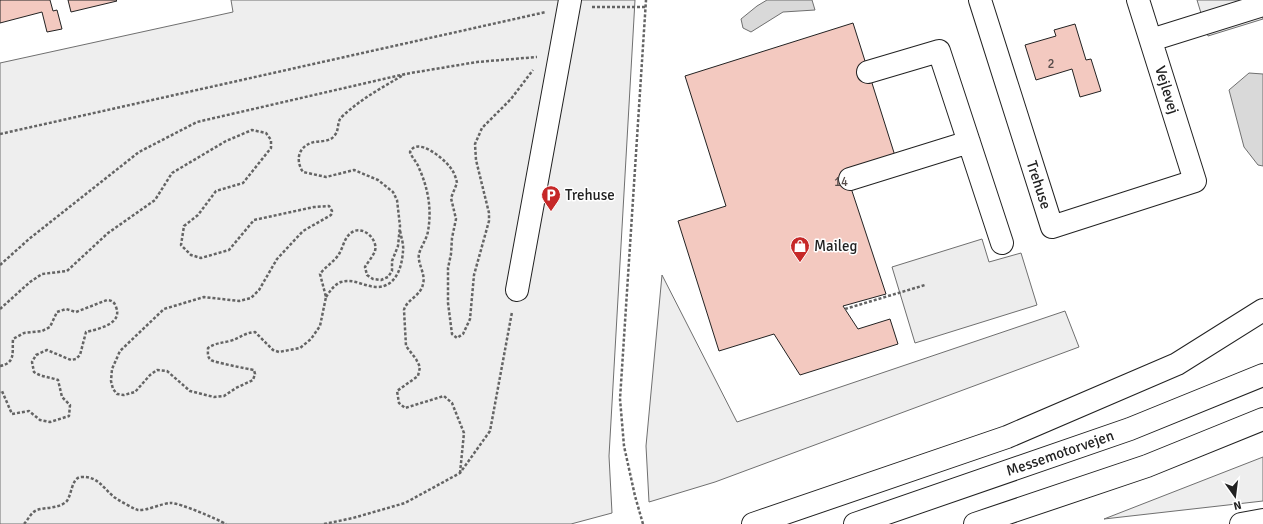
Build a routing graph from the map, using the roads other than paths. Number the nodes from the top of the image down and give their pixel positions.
1 (980, 0) edge
2 (1138, 0) edge
3 (569, 3) edge
4 (1263, 5) edge
5 (1151, 40) junction
6 (868, 72) dead end
7 (970, 146) junction
8 (1194, 181) joint
9 (851, 184) dead end
10 (1002, 243) dead end
11 (517, 290) road end
12 (1263, 310) edge
13 (1263, 375) edge
14 (1263, 419) edge
15 (1263, 520) edge
16 (753, 524) edge
17 (855, 524) edge
18 (975, 524) edge
19 (1240, 524) edge

1 - 8 main road, Trehuse
2 - 5 main road, Vejlevej
3 - 11 main road
4 - 5 main road
5 - 8 main road, Vejlevej
6 - 7 main road
7 - 9 main road
7 - 10 main road
12 - 16 main road
13 - 17 main road, Messemotorvejen
14 - 18 main road
15 - 19 main road

